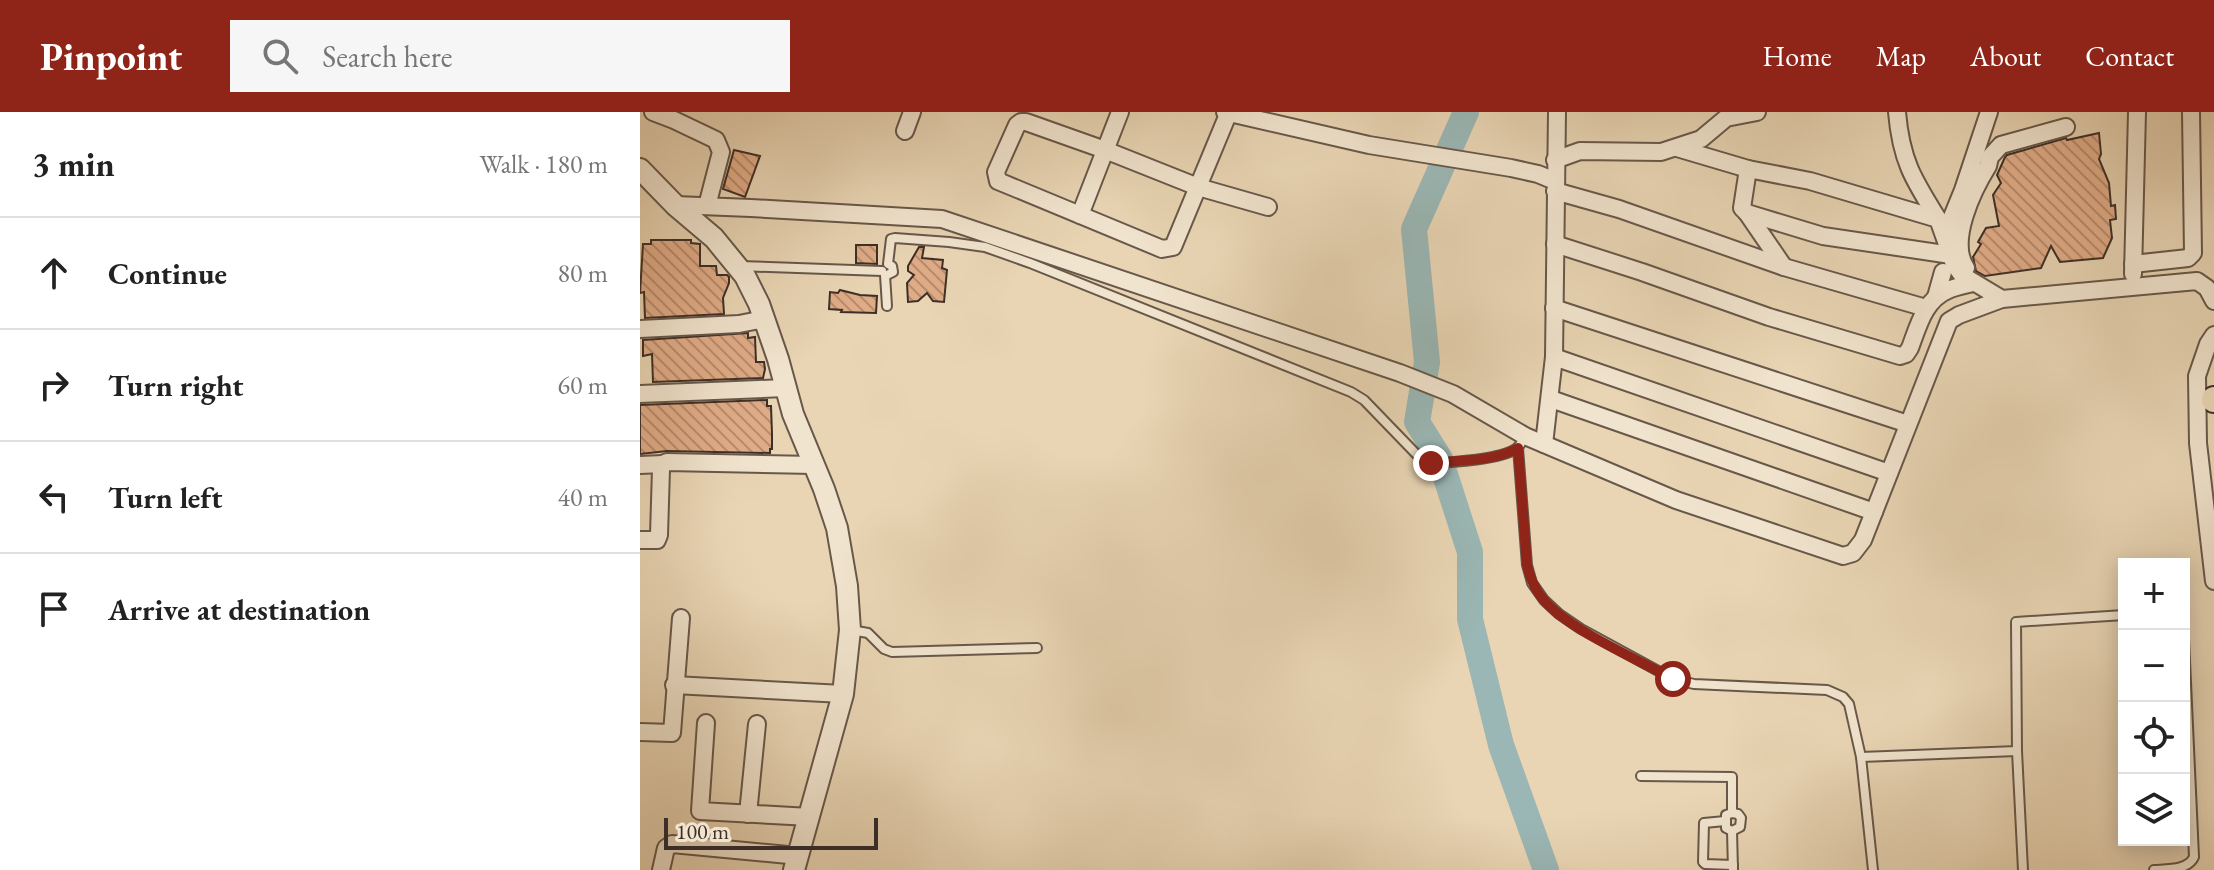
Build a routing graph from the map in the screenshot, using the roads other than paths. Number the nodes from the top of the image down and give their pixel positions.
1 (653, 112) edge
2 (912, 112) edge
3 (1120, 112) edge
4 (1228, 112) edge
5 (1557, 112) edge
6 (1989, 112) edge
7 (2137, 112) edge
8 (2191, 112) edge
9 (1744, 113) edge
10 (1895, 113) edge
11 (2066, 127) dead end
12 (905, 131) dead end
13 (1677, 148) junction
14 (1105, 150) junction
15 (1555, 160) junction
16 (640, 169) edge
17 (1748, 169) junction
18 (648, 185) edge
19 (1555, 186) junction
20 (1198, 187) junction
21 (675, 205) junction
22 (707, 206) junction
23 (1268, 207) dead end
24 (1747, 213) junction
25 (1080, 215) junction
26 (1941, 226) junction
27 (1555, 244) junction
28 (1951, 255) junction
29 (2158, 261) junction
30 (2133, 264) junction
31 (738, 266) junction
32 (1784, 267) junction
33 (886, 270) junction
34 (1943, 272) dead end
35 (1973, 283) junction
36 (2133, 286) junction
37 (2184, 286) junction
38 (2008, 299) junction
39 (2214, 301) edge
40 (1931, 303) junction
41 (887, 306) dead end
42 (1554, 308) junction
43 (764, 319) junction
44 (640, 329) edge
45 (2214, 335) edge
46 (1554, 357) junction
47 (785, 388) junction
48 (640, 394) edge
49 (1551, 399) junction
50 (1908, 424) junction
51 (1522, 442) junction
52 (1544, 444) junction
53 (663, 464) junction
54 (640, 465) edge
55 (814, 465) junction
56 (1889, 473) junction
57 (1874, 512) junction
58 (640, 540) edge
59 (2214, 581) edge
60 (2118, 615) edge
61 (681, 618) dead end
62 (850, 630) junction
63 (1037, 648) dead end
64 (674, 685) junction
65 (843, 694) junction
66 (2187, 702) edge
67 (706, 723) dead end
68 (757, 724) dead end
69 (640, 732) edge
70 (2017, 751) junction
71 (1861, 757) junction
72 (1641, 776) dead end
73 (1732, 813) junction
74 (748, 814) junction
75 (810, 817) junction
76 (1725, 821) junction
77 (1732, 831) junction
78 (796, 863) edge
79 (1733, 867) edge
80 (661, 870) edge
81 (1873, 870) edge
82 (2023, 870) edge
83 (2154, 870) edge

1 - 22 street
2 - 12 street
3 - 14 street
4 - 19 street
4 - 20 street
5 - 15 street
6 - 26 street
7 - 30 street
8 - 29 street
9 - 13 street
10 - 26 street
11 - 38 street
13 - 15 street
13 - 17 street
14 - 20 street
14 - 25 street
14 - 25 street
15 - 19 street
16 - 18 street
17 - 24 street
17 - 26 street
18 - 21 street
19 - 27 street
19 - 32 street
20 - 23 street
20 - 25 street
21 - 22 street
21 - 31 street
22 - 51 street
24 - 28 street
24 - 32 street
26 - 28 street
27 - 40 street
27 - 42 street
28 - 35 street
29 - 30 street
29 - 37 street
30 - 36 street
31 - 33 lane
31 - 43 street
32 - 40 street
33 - 41 lane
33 - 51 lane
34 - 40 street
35 - 38 street
35 - 40 street
36 - 37 street
36 - 38 street
37 - 39 street
38 - 50 street
42 - 46 street
42 - 50 street
43 - 44 street
43 - 47 street
45 - 59 street
46 - 49 street
46 - 56 street
47 - 48 street
47 - 55 street
49 - 52 street
49 - 57 street
50 - 56 street
51 - 52 street
51 - 71 lane
52 - 57 street
53 - 54 street
53 - 55 street
53 - 58 street
55 - 62 street
56 - 57 street
60 - 70 lane
61 - 64 street
62 - 63 lane
62 - 65 street
64 - 65 street
64 - 69 street
65 - 75 street
66 - 83 lane
67 - 74 street
68 - 74 street
70 - 71 lane
70 - 82 lane
71 - 81 lane
72 - 73 lane
73 - 76 lane
73 - 77 lane
74 - 75 street
75 - 78 street
76 - 77 lane
76 - 79 lane
77 - 79 lane
78 - 80 street

